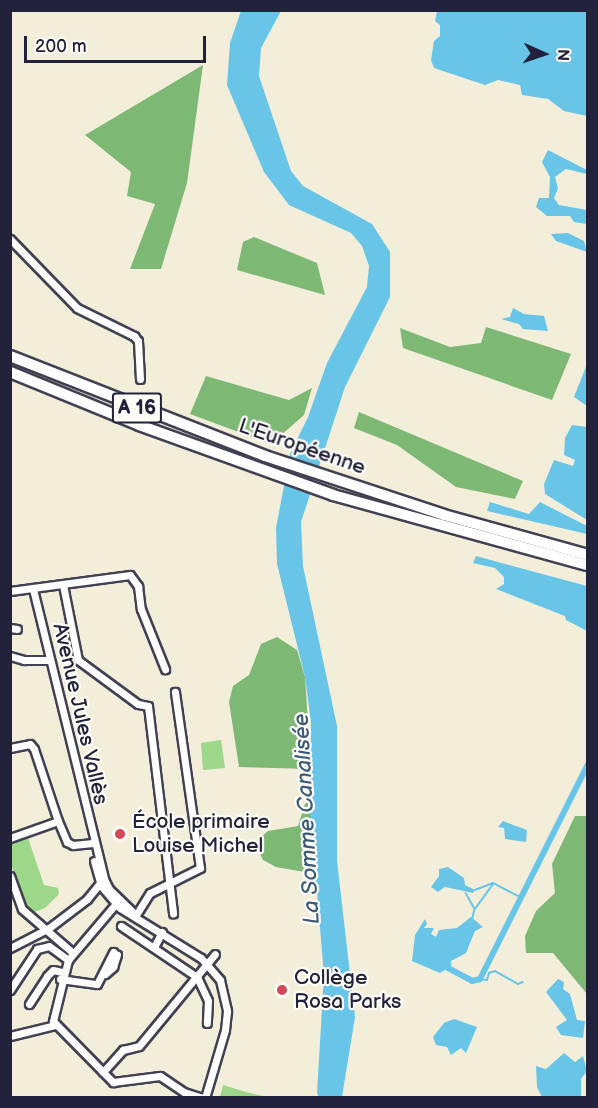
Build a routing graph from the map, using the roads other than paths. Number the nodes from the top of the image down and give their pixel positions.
1 (10, 239) edge
2 (10, 356) edge
3 (10, 372) edge
4 (140, 379) dead end
5 (588, 555) edge
6 (588, 565) edge
7 (63, 585) junction
8 (33, 589) junction
9 (10, 591) edge
10 (10, 656) edge
11 (50, 660) junction
12 (165, 669) dead end
13 (175, 692) dead end
14 (10, 738) edge
15 (12, 747) edge
16 (58, 821) junction
17 (10, 838) edge
18 (93, 844) junction
19 (10, 876) edge
20 (100, 883) junction
21 (169, 883) junction
22 (107, 891) junction
23 (117, 902) junction
24 (173, 913) dead end
25 (136, 915) junction
26 (121, 926) dead end
27 (45, 930) junction
28 (162, 932) junction
29 (154, 947) junction
30 (10, 948) edge
31 (72, 952) junction
32 (115, 954) dead end
33 (215, 954) dead end
34 (68, 960) junction
35 (207, 964) junction
36 (61, 975) junction
37 (196, 977) junction
38 (10, 990) edge
39 (29, 1004) dead end
40 (207, 1023) dead end
41 (54, 1025) junction
42 (10, 1036) edge
43 (103, 1072) junction
44 (183, 1095) edge
45 (204, 1098) edge

1 - 4 street
2 - 5 highway, L'Européenne / A 16
3 - 6 highway, L'Européenne / A 16
7 - 8 street
7 - 12 street
7 - 21 street
8 - 9 street
8 - 11 street, Avenue Jules Vallès
10 - 11 street
11 - 18 street, Avenue Jules Vallès
13 - 21 street
14 - 15 street
15 - 16 street
16 - 17 street
16 - 18 street
18 - 20 street, Avenue Jules Vallès
18 - 22 street, Avenue Jules Vallès
19 - 27 street
20 - 22 street, Avenue Jules Vallès
20 - 27 street
21 - 24 street
21 - 25 street
22 - 23 street
23 - 25 street
23 - 31 street
25 - 28 street
26 - 29 street
27 - 30 street
27 - 31 street
28 - 29 street
28 - 35 street
29 - 37 street
31 - 34 street
32 - 36 street
33 - 35 street
34 - 36 street
34 - 38 street
35 - 37 street
35 - 45 street
36 - 39 street
36 - 41 street
37 - 40 street
37 - 43 street
41 - 42 street
41 - 43 street
43 - 44 street
44 - 45 street

